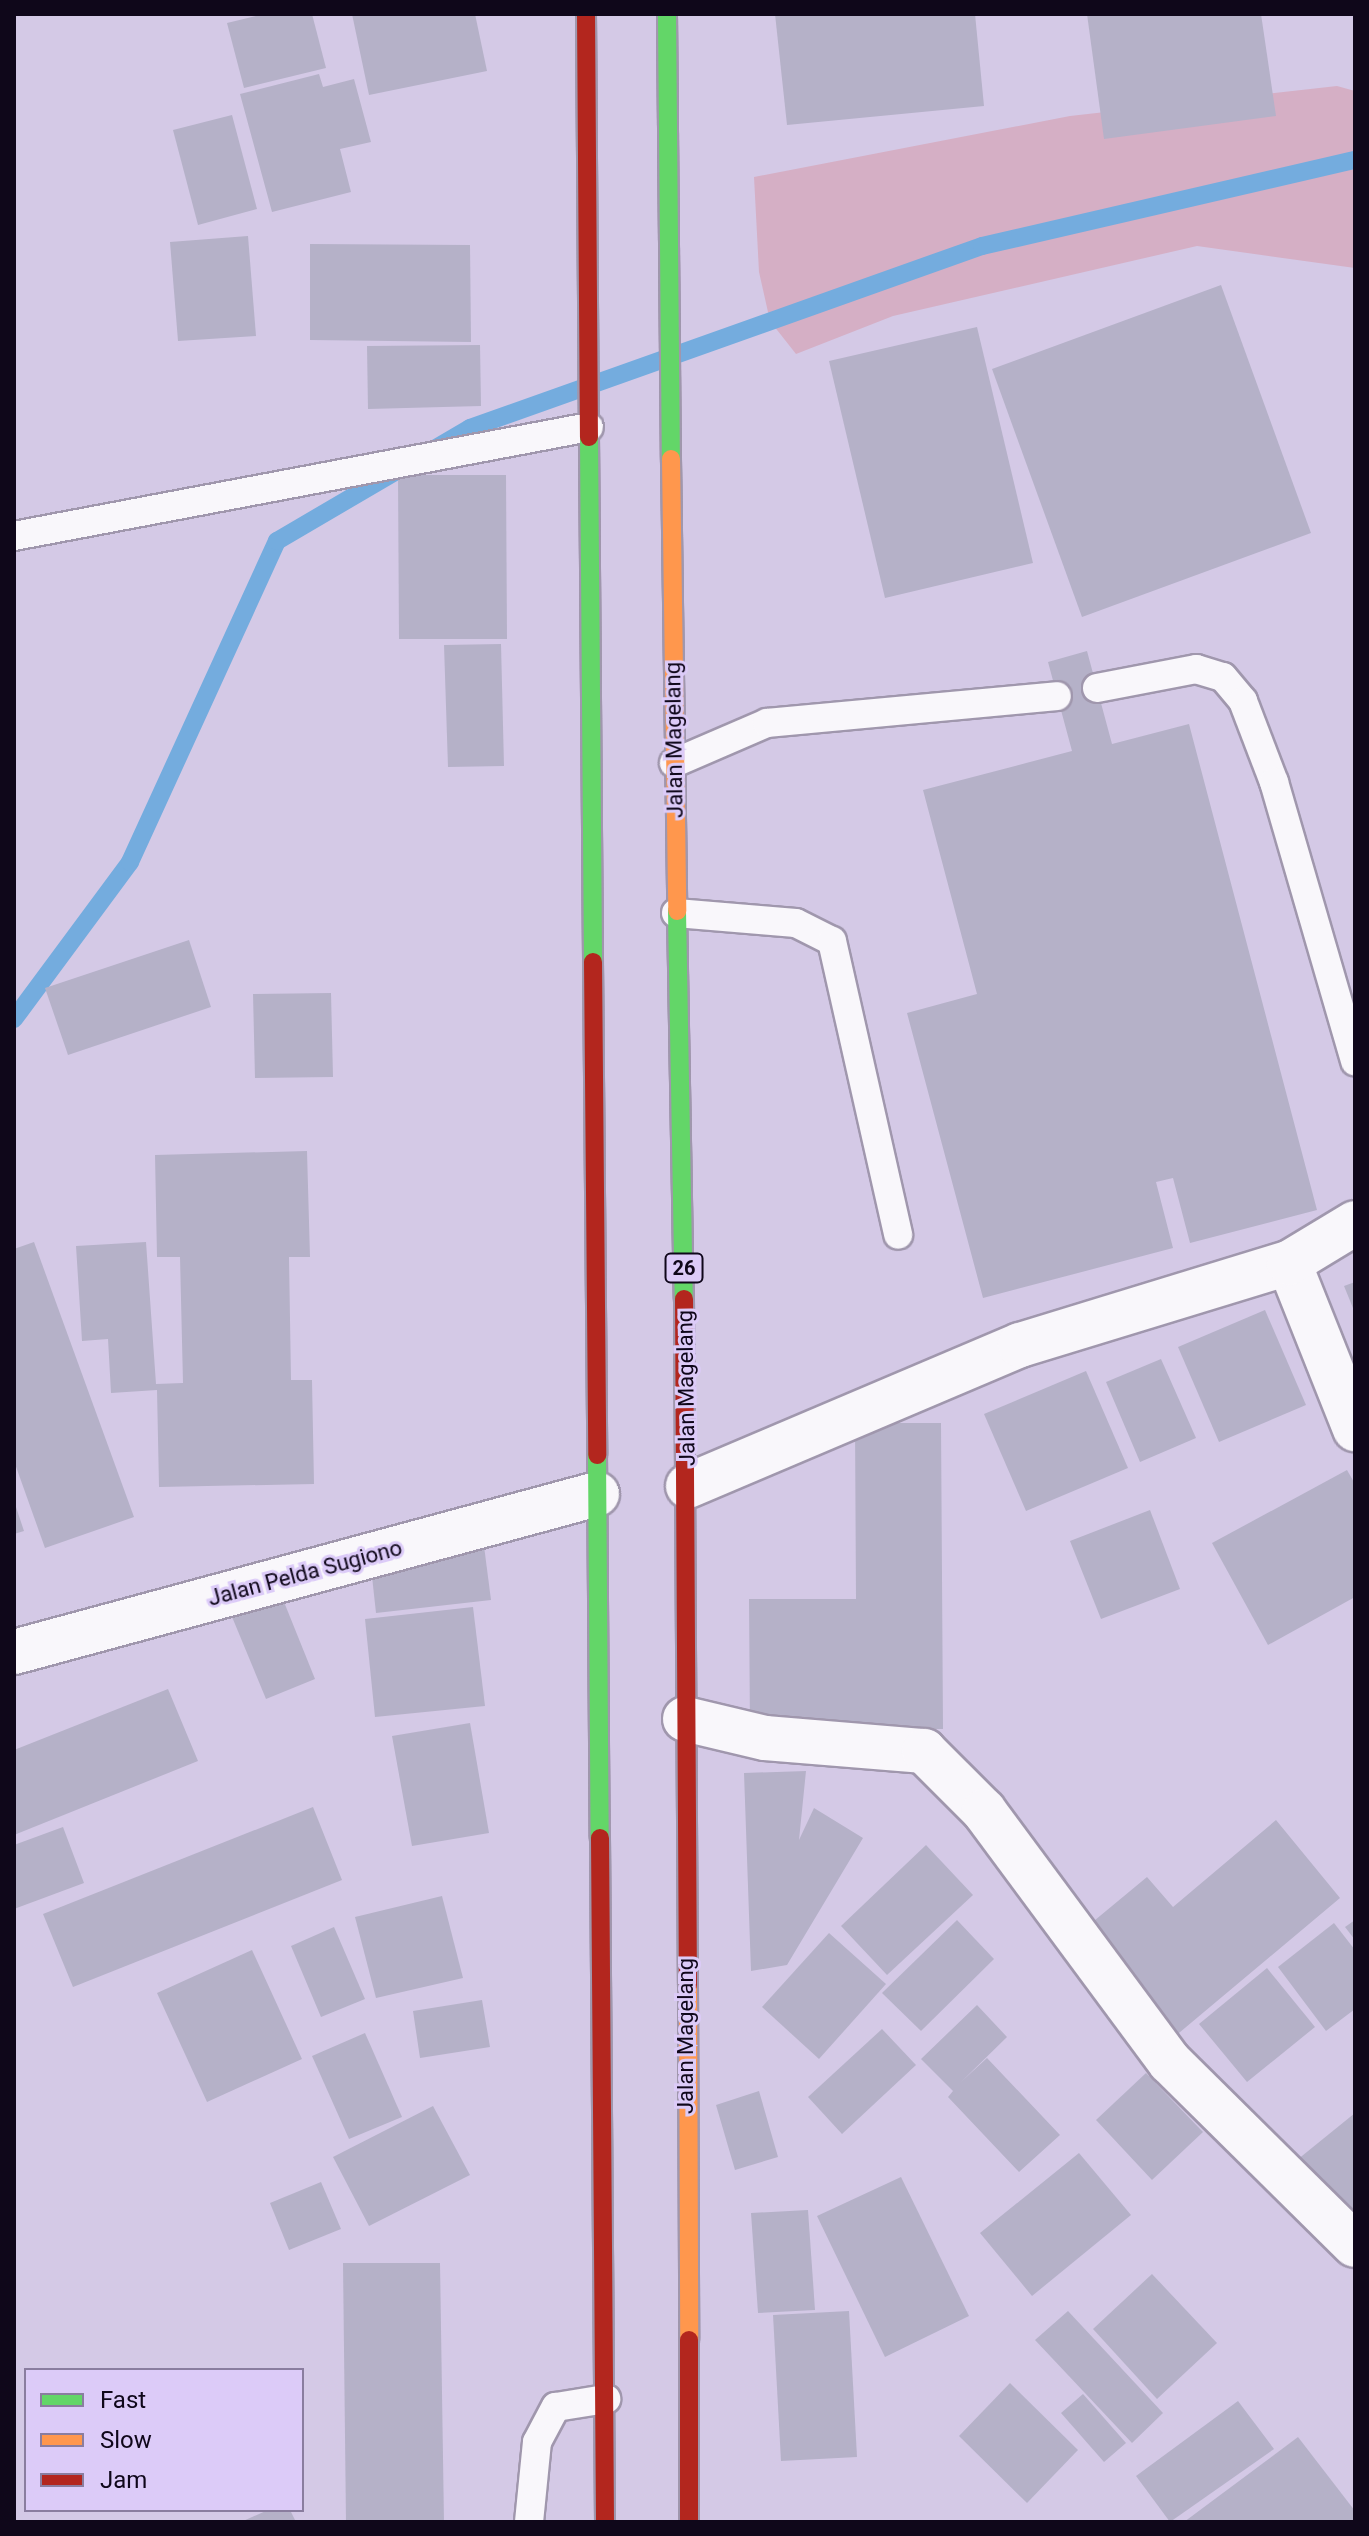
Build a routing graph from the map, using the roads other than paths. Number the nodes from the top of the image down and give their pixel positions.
1 (586, 14) edge
2 (667, 14) edge
3 (589, 427) junction
4 (14, 536) edge
5 (1097, 688) dead end
6 (1057, 696) dead end
7 (674, 763) junction
8 (676, 913) junction
9 (1355, 1061) edge
10 (1355, 1223) edge
11 (898, 1235) dead end
12 (1289, 1263) junction
13 (1355, 1429) edge
14 (688, 1486) junction
15 (597, 1494) junction
16 (14, 1652) edge
17 (685, 1719) junction
18 (1355, 2245) edge
19 (606, 2399) junction
20 (529, 2522) edge
21 (605, 2522) edge
22 (689, 2522) edge

1 - 3 highway
2 - 7 highway, Jalan Magelang / 26
3 - 4 lane
3 - 15 highway
5 - 9 lane
6 - 7 lane
7 - 8 highway, Jalan Magelang / 26
8 - 11 lane
8 - 14 highway, Jalan Magelang / 26
10 - 12 street
12 - 13 street
12 - 14 street
14 - 17 highway, Jalan Magelang / 26
15 - 16 street, Jalan Pelda Sugiono
15 - 19 highway
17 - 18 street
17 - 22 highway, Jalan Magelang / 26
19 - 20 lane
19 - 21 highway

